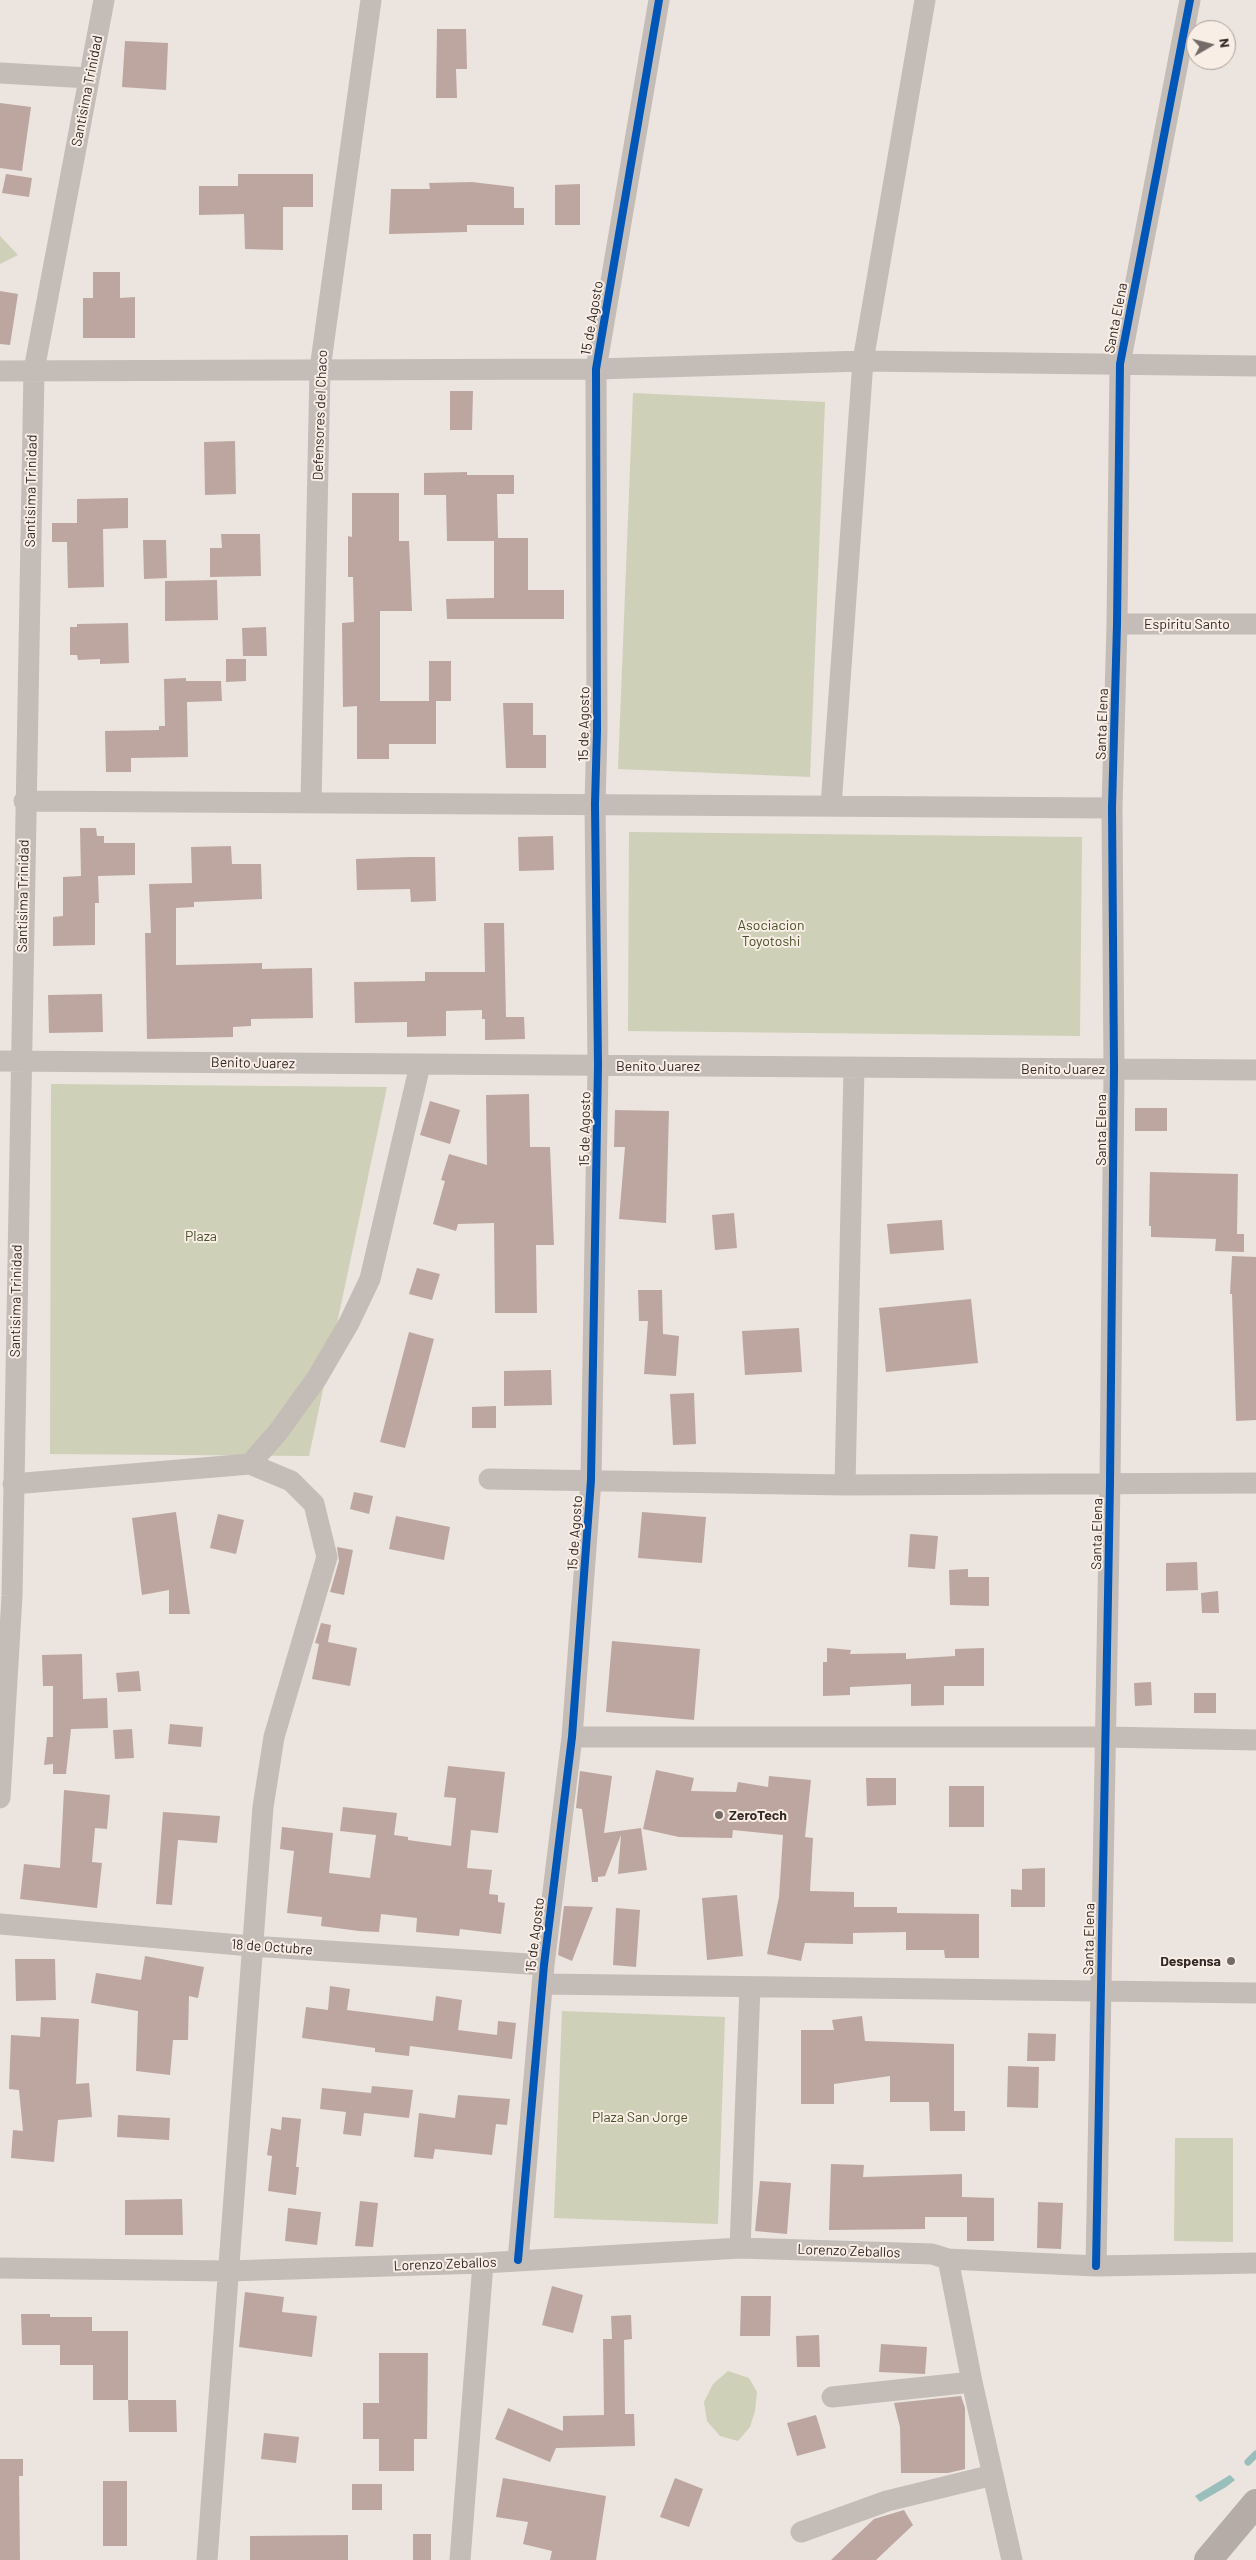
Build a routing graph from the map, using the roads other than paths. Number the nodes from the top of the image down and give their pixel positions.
1 (104, 0) edge
2 (371, 0) edge
3 (659, 0) edge
4 (925, 0) edge
5 (1190, 0) edge
6 (0, 73) edge
7 (90, 78) junction
8 (863, 361) junction
9 (1120, 364) junction
10 (1256, 366) edge
11 (34, 370) junction
12 (320, 370) junction
13 (596, 370) junction
14 (0, 371) edge
15 (1117, 624) junction
16 (1256, 624) edge
17 (24, 801) junction
18 (311, 803) junction
19 (595, 804) junction
20 (830, 806) junction
21 (1112, 808) junction
22 (10, 1061) edge
23 (420, 1065) junction
24 (598, 1065) junction
25 (854, 1067) junction
26 (1114, 1069) junction
27 (1256, 1070) edge
28 (250, 1464) junction
29 (489, 1478) dead end
30 (591, 1480) junction
31 (1110, 1483) junction
32 (1256, 1483) edge
33 (13, 1484) junction
34 (845, 1484) junction
35 (6, 1596) edge
36 (572, 1737) junction
37 (1106, 1737) junction
38 (1256, 1740) edge
39 (0, 1798) edge
40 (0, 1924) edge
41 (251, 1946) junction
42 (543, 1974) junction
43 (750, 1986) junction
44 (1100, 1991) junction
45 (1256, 1994) edge
46 (740, 2248) junction
47 (948, 2259) junction
48 (518, 2260) junction
49 (484, 2263) junction
50 (1256, 2264) edge
51 (1096, 2266) junction
52 (0, 2268) edge
53 (228, 2271) junction
54 (972, 2382) junction
55 (832, 2397) dead end
56 (993, 2475) junction
57 (1256, 2503) edge
58 (801, 2532) dead end
59 (1212, 2558) edge
60 (207, 2560) edge
61 (460, 2560) edge
62 (1012, 2560) edge

1 - 7 street, Santisima Trinidad
2 - 12 street, Defensores del Chaco
3 - 13 street, 15 de Agosto
4 - 8 street
5 - 9 street, Santa Elena
6 - 7 street
7 - 11 street, Santisima Trinidad
8 - 9 street
8 - 13 street
8 - 20 street
9 - 10 street
9 - 15 street, Santa Elena
11 - 12 street
11 - 14 street
11 - 17 street, Santisima Trinidad
12 - 13 street
12 - 18 street, Defensores del Chaco
13 - 19 street, 15 de Agosto
15 - 16 street, Espiritu Santo
15 - 21 street, Santa Elena
17 - 18 street
17 - 22 street, Santisima Trinidad
18 - 19 street
19 - 20 street
19 - 24 street, 15 de Agosto
20 - 21 street
21 - 26 street, Santa Elena
22 - 23 street, Benito Juarez
22 - 33 street, Santisima Trinidad
23 - 24 street, Benito Juarez
23 - 28 street
24 - 25 street, Benito Juarez
24 - 30 street, 15 de Agosto
25 - 26 street, Benito Juarez
25 - 34 street
26 - 27 street, Benito Juarez
26 - 31 street, Santa Elena
28 - 33 street
28 - 41 street
29 - 30 street
30 - 34 street
30 - 36 street, 15 de Agosto
31 - 32 street
31 - 34 street
31 - 37 street, Santa Elena
33 - 35 street, Santisima Trinidad
35 - 39 street, Santisima Trinidad
36 - 37 street
36 - 42 street, 15 de Agosto
37 - 38 street
37 - 44 street, Santa Elena
40 - 41 street, 18 de Octubre
41 - 42 street, 18 de Octubre
41 - 53 street
42 - 43 street, 18 de Octubre
42 - 48 street, 15 de Agosto
43 - 44 street, 18 de Octubre
43 - 46 street
44 - 45 street, 18 de Octubre
44 - 51 street, Santa Elena
46 - 47 street, Lorenzo Zeballos
46 - 48 street, Lorenzo Zeballos
47 - 51 street, Lorenzo Zeballos
47 - 54 street
48 - 49 street, Lorenzo Zeballos
49 - 53 street, Lorenzo Zeballos
49 - 61 street
50 - 51 street, Lorenzo Zeballos
52 - 53 street, Lorenzo Zeballos
53 - 60 street
54 - 55 street
54 - 56 street
56 - 58 street
56 - 62 street
57 - 59 main road

